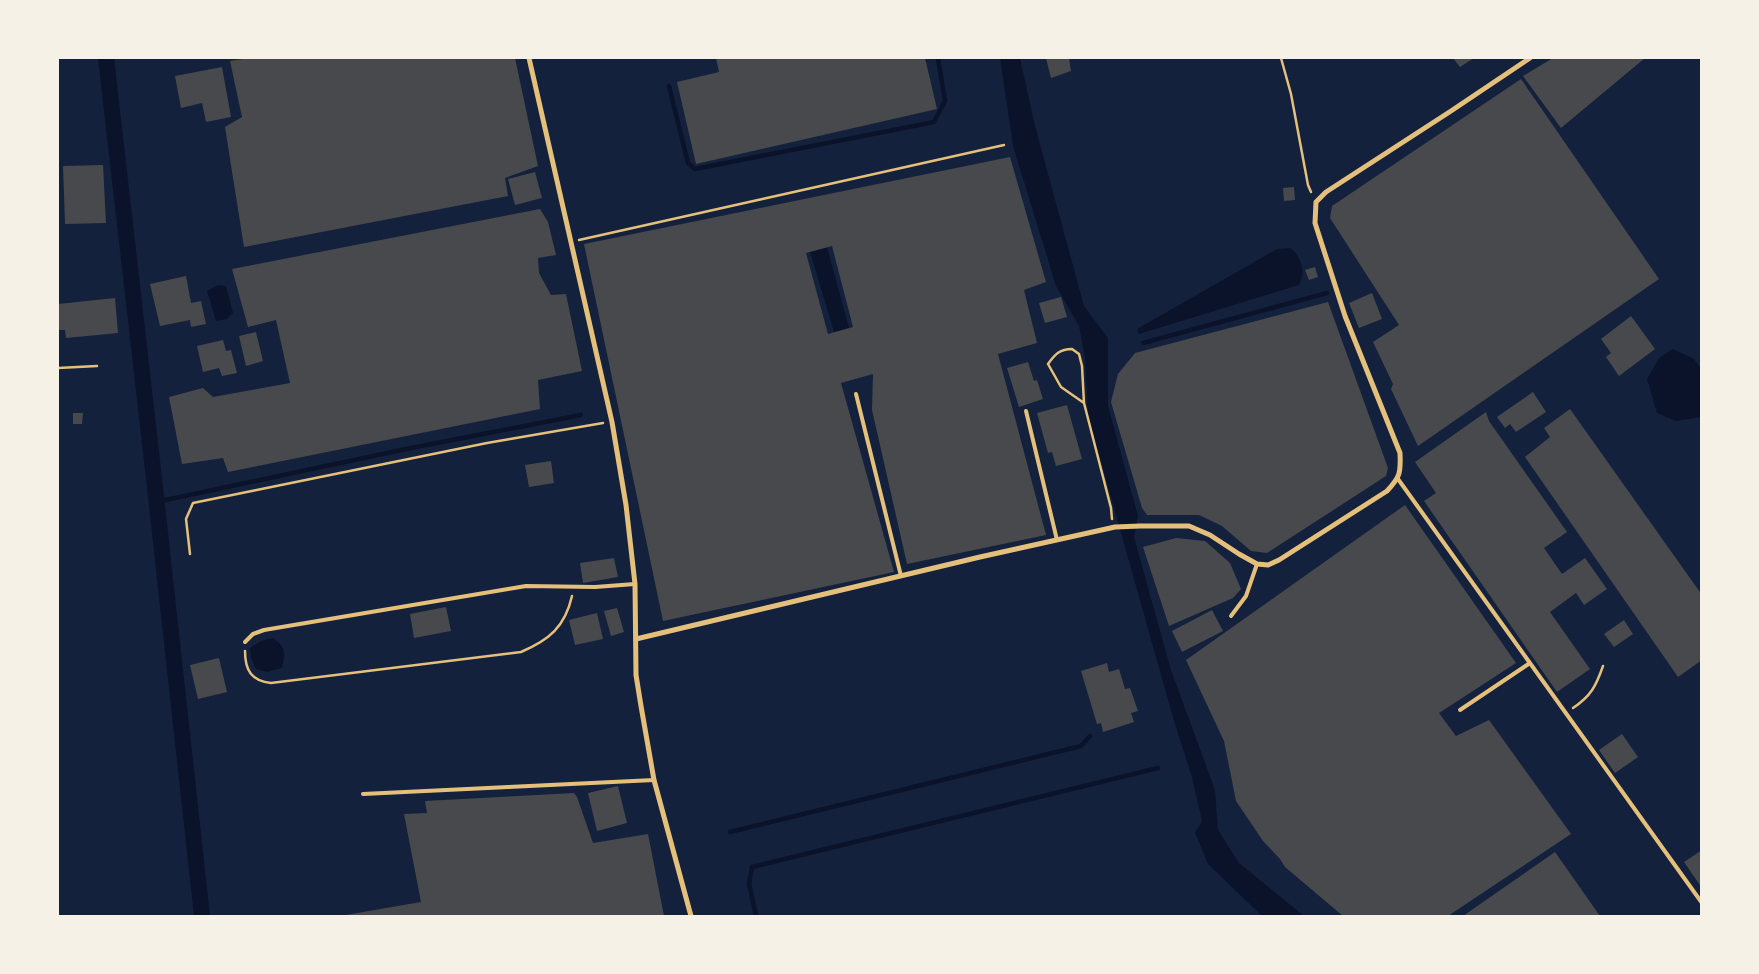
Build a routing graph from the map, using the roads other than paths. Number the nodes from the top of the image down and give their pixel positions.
1 (530, 58) edge
2 (1530, 58) edge
3 (856, 394) dead end
4 (1026, 411) dead end
5 (1398, 479) junction
6 (1058, 540) junction
7 (1257, 564) junction
8 (901, 577) junction
9 (635, 584) junction
10 (1231, 616) dead end
11 (636, 639) junction
12 (246, 642) road end
13 (1530, 664) junction
14 (1460, 710) dead end
15 (654, 780) junction
16 (363, 794) dead end
17 (1702, 903) edge
18 (690, 916) edge

1 - 9 street
2 - 5 street
3 - 8 lane
4 - 6 lane
5 - 7 street
5 - 13 lane
6 - 7 street
6 - 8 street
7 - 10 lane
8 - 11 street
9 - 11 street
9 - 12 lane
11 - 15 street
13 - 14 lane
13 - 17 lane
15 - 16 lane
15 - 18 street

